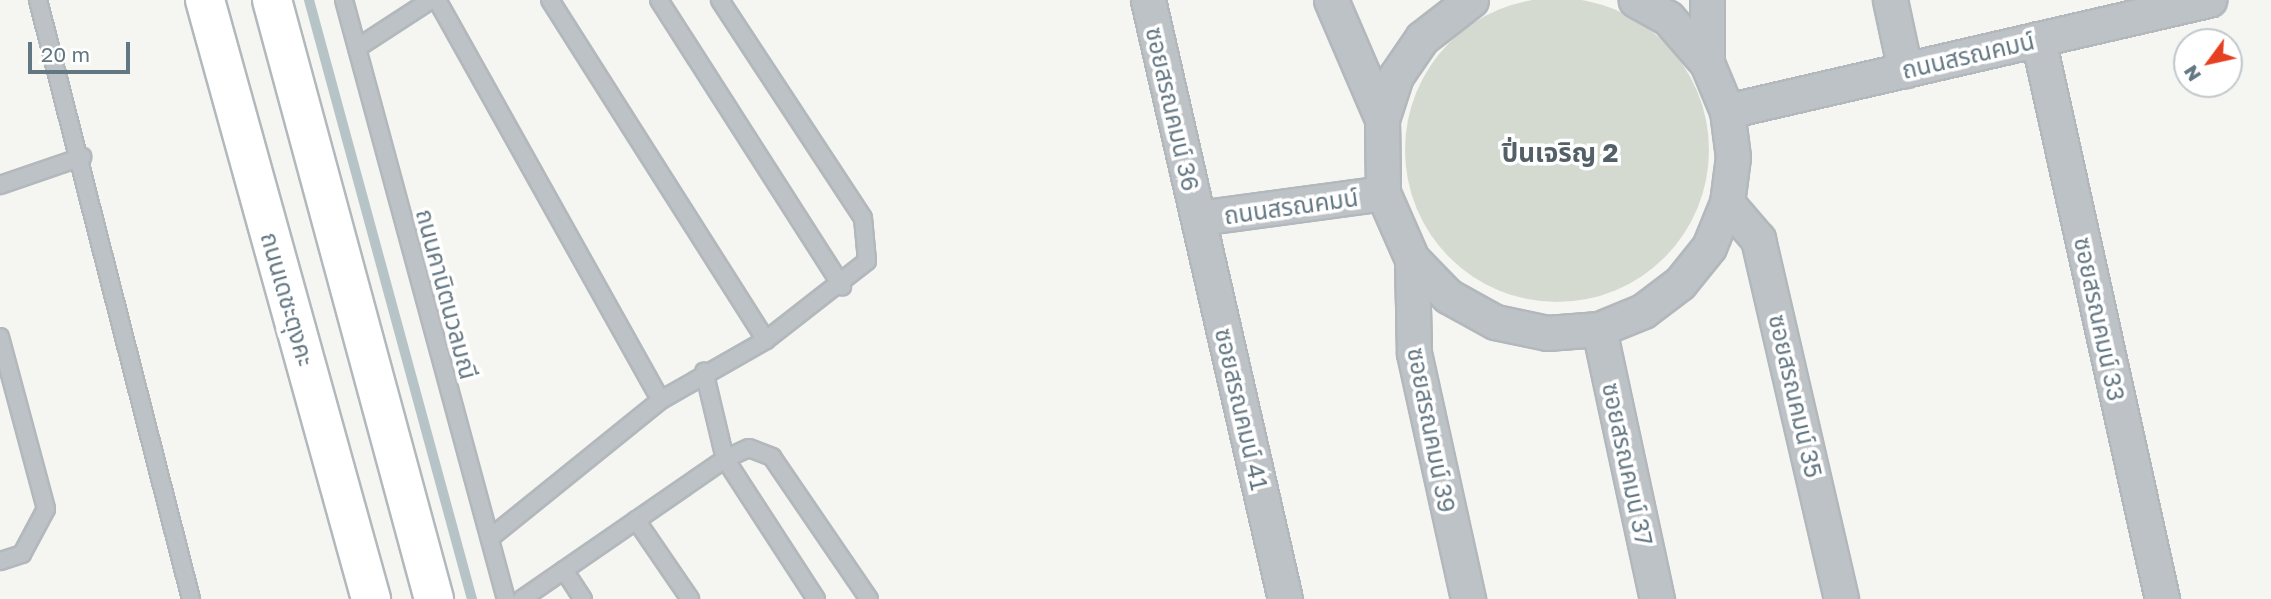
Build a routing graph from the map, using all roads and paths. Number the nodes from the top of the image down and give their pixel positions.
1 (38, 0) edge
2 (205, 0) edge
3 (272, 0) edge
4 (344, 0) edge
5 (431, 0) edge
6 (437, 0) edge
7 (550, 0) edge
8 (659, 0) edge
9 (720, 0) edge
10 (1148, 0) edge
11 (1331, 0) edge
12 (1471, 0) edge
13 (1636, 0) edge
14 (1707, 0) edge
15 (1890, 0) edge
16 (2209, 0) edge
17 (2172, 4) edge
18 (2038, 39) junction
19 (357, 48) junction
20 (1707, 63) junction
21 (1905, 70) junction
22 (1727, 111) junction
23 (1382, 120) junction
24 (82, 158) junction
25 (0, 185) edge
26 (1383, 193) junction
27 (1727, 203) junction
28 (1199, 218) junction
29 (1412, 259) junction
30 (842, 286) junction
31 (1599, 329) junction
32 (0, 337) edge
33 (766, 340) junction
34 (704, 371) junction
35 (661, 400) junction
36 (725, 458) junction
37 (636, 520) junction
38 (489, 538) junction
39 (0, 561) edge
40 (564, 570) junction
41 (191, 599) edge
42 (371, 599) edge
43 (433, 599) edge
44 (506, 599) edge
45 (522, 599) edge
46 (583, 599) edge
47 (690, 599) edge
48 (816, 599) edge
49 (869, 599) edge
50 (1285, 599) edge
51 (1468, 599) edge
52 (1657, 599) edge
53 (1841, 599) edge
54 (2162, 599) edge

1 - 24 lane
2 - 42 street, ถนนเดชะตุงคะ
3 - 43 street
4 - 19 lane, ถนนคานิตนวลมณี
5 - 19 lane
6 - 35 lane
7 - 33 lane
8 - 30 lane
9 - 30 lane
10 - 28 street, ซอยสรณคมน์ 36
11 - 23 street
12 - 23 street, ถนนสรณคมน์
13 - 20 street, ถนนสรณคมน์
14 - 20 street
15 - 21 street
16 - 17 street, ถนนสรณคมน์
17 - 18 street, ถนนสรณคมน์
18 - 21 street, ถนนสรณคมน์
18 - 54 street, ซอยสรณคมน์ 33
19 - 38 lane, ถนนคานิตนวลมณี
20 - 22 street, ถนนสรณคมน์
21 - 22 street, ถนนสรณคมน์
22 - 27 street, ถนนสรณคมน์
23 - 26 street, ถนนสรณคมน์
24 - 25 lane
24 - 41 lane
26 - 28 street, ถนนสรณคมน์
26 - 29 street, ถนนสรณคมน์
27 - 31 street, ถนนสรณคมน์
27 - 53 street, ซอยสรณคมน์ 35
28 - 50 street, ซอยสรณคมน์ 41
29 - 31 street, ถนนสรณคมน์
29 - 51 street, ซอยสรณคมน์ 39
30 - 33 lane
31 - 52 street, ซอยสรณคมน์ 37
32 - 39 lane
33 - 34 lane
34 - 35 lane
34 - 36 lane
35 - 38 lane
36 - 37 lane
36 - 48 lane
36 - 49 lane
37 - 40 lane
37 - 47 lane
38 - 44 lane, ถนนคานิตนวลมณี
40 - 45 lane
40 - 46 lane

